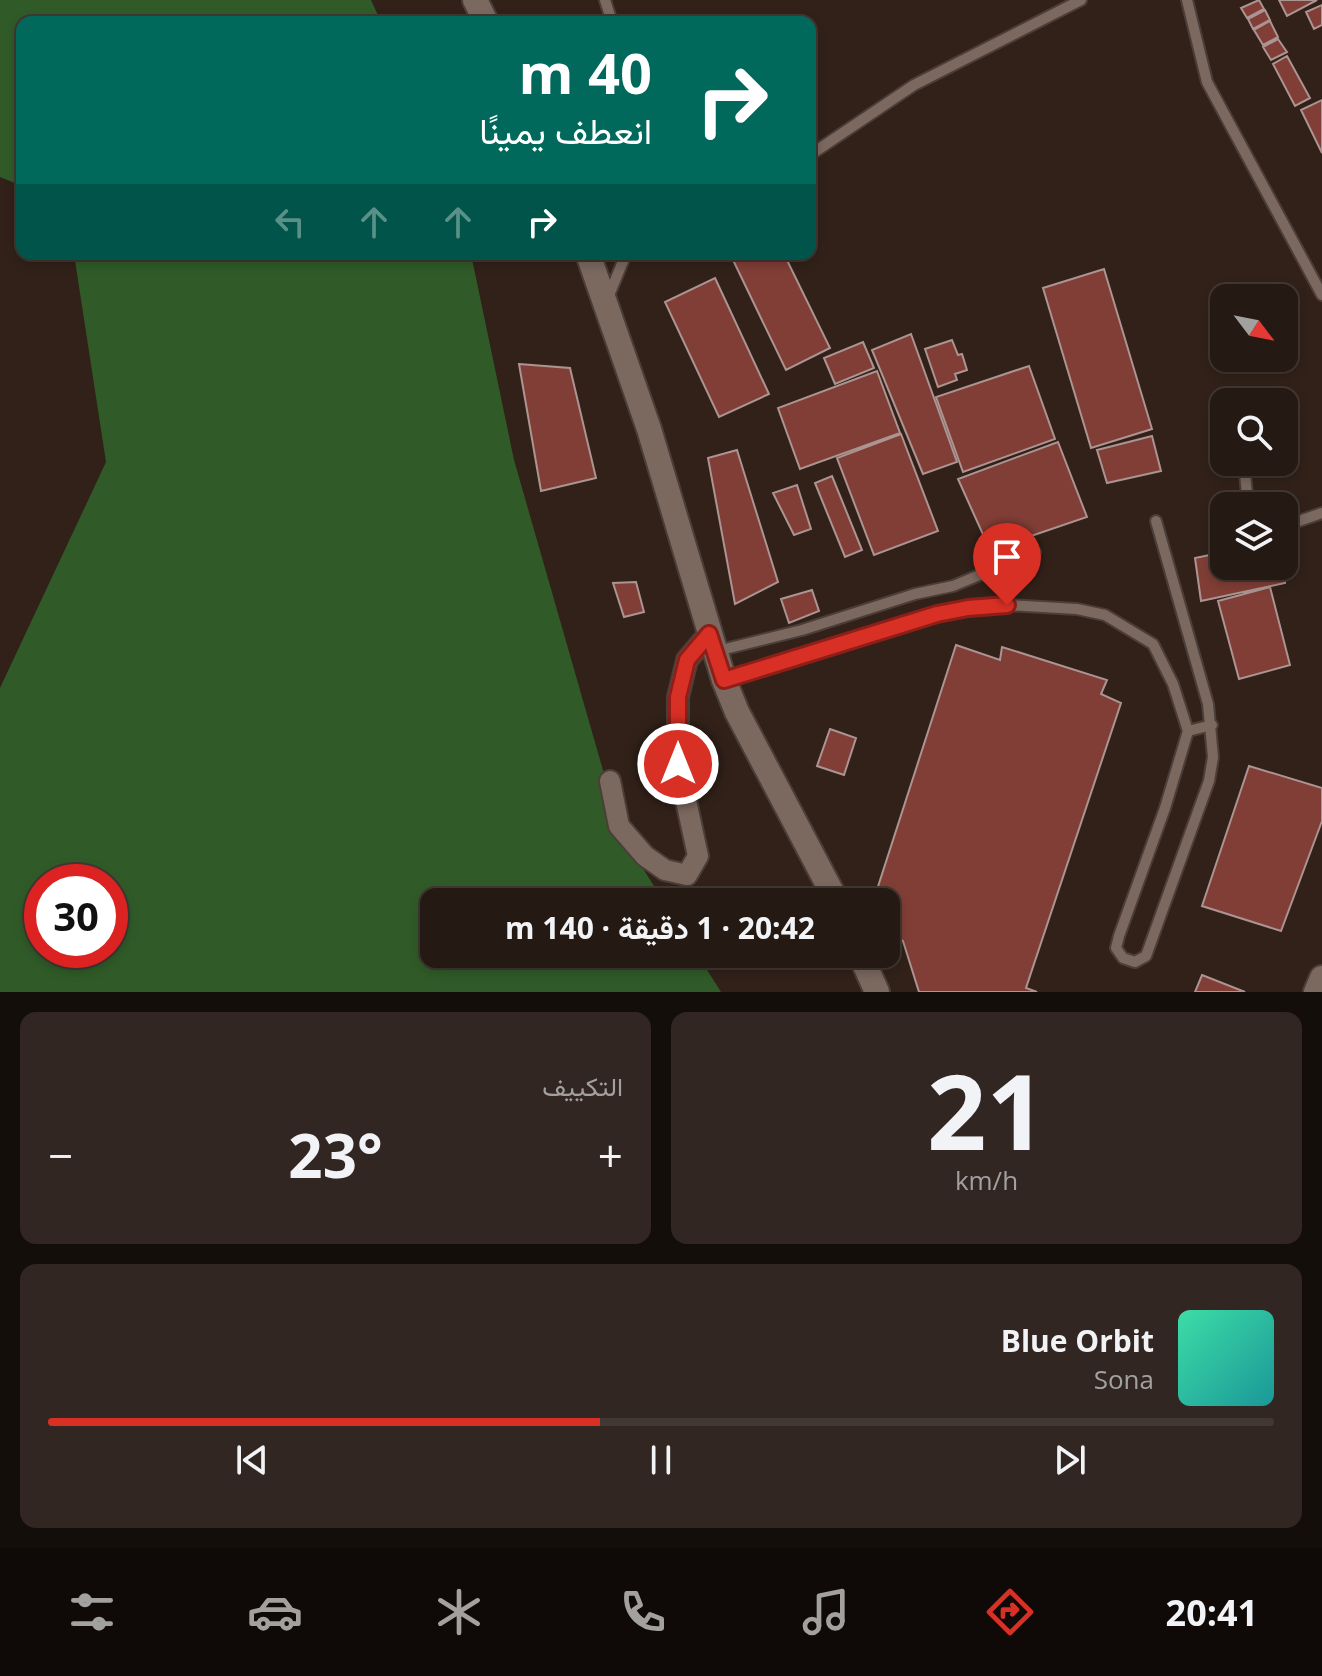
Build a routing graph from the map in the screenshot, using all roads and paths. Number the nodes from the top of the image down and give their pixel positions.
1 (1081, 0) edge
2 (1187, 0) edge
3 (816, 151) edge
4 (590, 260) edge
5 (623, 260) edge
6 (1322, 295) edge
7 (606, 301) junction
8 (1322, 513) edge
9 (1156, 521) dead end
10 (1298, 521) edge
11 (1035, 552) dead end
12 (712, 642) junction
13 (724, 680) junction
14 (1212, 725) junction
15 (1188, 731) junction
16 (610, 781) dead end
17 (830, 888) edge
18 (866, 968) edge
19 (1322, 978) edge
20 (877, 992) edge
21 (1316, 992) edge

1 - 3 lane
2 - 6 lane
4 - 7 main road
5 - 7 lane
7 - 12 main road
8 - 10 lane
9 - 14 lane
11 - 12 lane
12 - 13 main road
12 - 16 street
13 - 15 lane
13 - 17 main road
14 - 15 lane
14 - 15 lane
18 - 20 main road
19 - 21 main road

